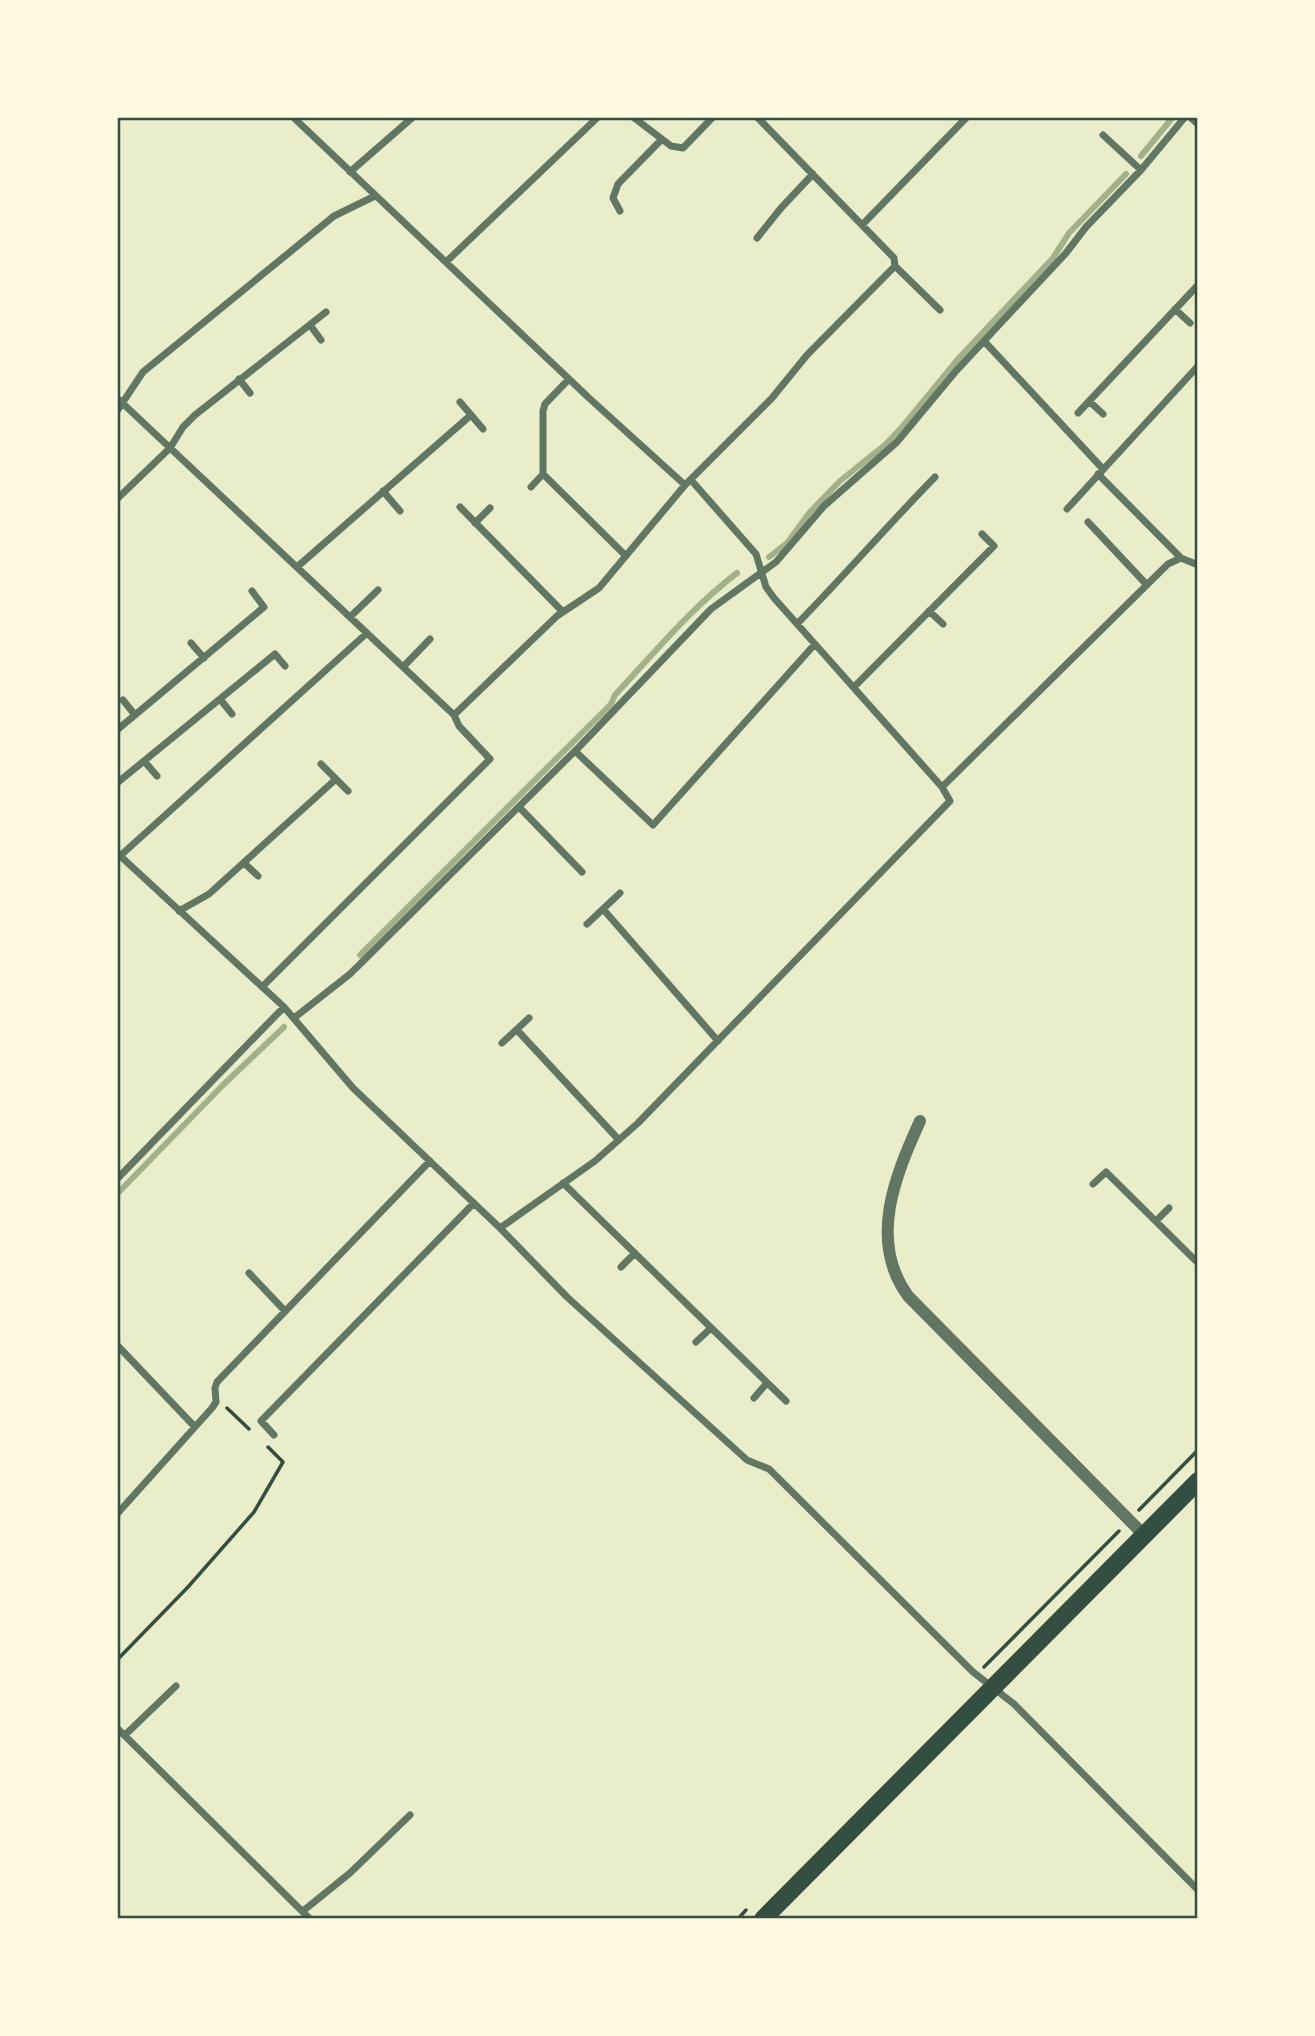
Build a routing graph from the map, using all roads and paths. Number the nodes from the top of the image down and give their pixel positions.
1 (293, 117) edge
2 (413, 117) edge
3 (598, 117) edge
4 (633, 117) edge
5 (713, 117) edge
6 (757, 117) edge
7 (967, 117) edge
8 (1188, 117) edge
9 (1198, 124) edge
10 (1103, 135) dead end
11 (662, 139) junction
12 (1141, 170) junction
13 (350, 172) junction
14 (813, 174) junction
15 (375, 195) junction
16 (620, 211) dead end
17 (862, 225) junction
18 (757, 238) dead end
19 (446, 262) junction
20 (895, 267) junction
21 (1198, 285) edge
22 (1175, 309) junction
23 (940, 310) dead end
24 (326, 312) dead end
25 (1190, 323) dead end
26 (310, 325) junction
27 (321, 340) dead end
28 (984, 341) junction
29 (1198, 366) edge
30 (239, 379) junction
31 (569, 379) junction
32 (250, 393) dead end
33 (119, 400) edge
34 (1089, 401) junction
35 (460, 402) dead end
36 (117, 411) edge
37 (1078, 413) dead end
38 (1103, 414) dead end
39 (471, 415) junction
40 (483, 429) dead end
41 (170, 448) junction
42 (1101, 472) junction
43 (543, 474) junction
44 (935, 477) dead end
45 (688, 482) junction
46 (531, 487) dead end
47 (383, 491) junction
48 (117, 499) edge
49 (460, 507) dead end
50 (489, 508) dead end
51 (1067, 509) dead end
52 (400, 511) dead end
53 (1088, 522) dead end
54 (475, 523) junction
55 (982, 534) dead end
56 (626, 556) junction
57 (1181, 558) junction
58 (1196, 561) edge
59 (297, 567) junction
60 (762, 573) junction
61 (1147, 585) junction
62 (378, 590) dead end
63 (252, 592) dead end
64 (929, 611) junction
65 (563, 612) junction
66 (350, 617) junction
67 (797, 624) junction
68 (943, 624) dead end
69 (367, 633) junction
70 (430, 639) dead end
71 (191, 643) dead end
72 (815, 645) junction
73 (204, 658) junction
74 (285, 666) dead end
75 (403, 667) junction
76 (854, 687) junction
77 (220, 699) junction
78 (123, 700) dead end
79 (232, 714) dead end
80 (135, 715) junction
81 (454, 715) junction
82 (117, 730) edge
83 (575, 751) junction
84 (144, 761) junction
85 (321, 764) dead end
86 (157, 776) dead end
87 (336, 779) junction
88 (117, 783) edge
89 (942, 787) junction
90 (348, 791) dead end
91 (519, 807) junction
92 (118, 855) edge
93 (244, 863) junction
94 (582, 872) dead end
95 (258, 876) dead end
96 (620, 893) dead end
97 (603, 909) junction
98 (179, 911) junction
99 (587, 924) dead end
100 (262, 987) junction
101 (284, 1007) junction
102 (294, 1018) junction
103 (529, 1018) dead end
104 (517, 1030) junction
105 (718, 1041) junction
106 (502, 1043) dead end
107 (920, 1121) dead end
108 (619, 1140) junction
109 (430, 1161) junction
110 (117, 1179) edge
111 (563, 1183) junction
112 (1093, 1184) dead end
113 (474, 1203) junction
114 (1169, 1208) dead end
115 (1156, 1221) junction
116 (500, 1228) junction
117 (635, 1253) junction
118 (1198, 1263) edge
119 (621, 1267) dead end
120 (249, 1273) dead end
121 (285, 1311) junction
122 (711, 1328) junction
123 (696, 1342) dead end
124 (117, 1345) edge
125 (767, 1383) junction
126 (754, 1398) dead end
127 (786, 1401) dead end
128 (216, 1402) junction
129 (195, 1427) junction
130 (254, 1434) dead end
131 (274, 1435) dead end
132 (264, 1443) dead end
133 (1198, 1481) edge
134 (117, 1514) edge
135 (1144, 1535) junction
136 (117, 1660) edge
137 (176, 1686) dead end
138 (992, 1686) junction
139 (117, 1728) edge
140 (125, 1735) junction
141 (410, 1815) dead end
142 (1198, 1889) edge
143 (303, 1911) junction
144 (310, 1919) edge
145 (763, 1919) edge

1 - 13 street
2 - 13 street
3 - 19 street
4 - 11 street
5 - 11 street
6 - 14 street
7 - 17 street
8 - 9 street
8 - 12 street
10 - 12 street
11 - 16 street
12 - 28 street
13 - 15 street
14 - 17 street
14 - 18 street
15 - 19 street
15 - 33 street
17 - 20 street
19 - 31 street
20 - 23 street
20 - 45 street
21 - 22 street
22 - 25 street
22 - 34 street
24 - 26 street
26 - 27 street
26 - 30 street
28 - 42 street
28 - 60 street
29 - 42 street
30 - 32 street
30 - 41 street
31 - 43 street
31 - 45 street
33 - 36 street
33 - 41 street
34 - 37 street
34 - 38 street
35 - 39 street
39 - 40 street
39 - 47 street
41 - 48 street
41 - 59 street
42 - 51 street
42 - 57 street
43 - 46 street
43 - 56 street
44 - 67 street
45 - 56 street
45 - 60 street
47 - 52 street
47 - 59 street
49 - 54 street
50 - 54 street
53 - 61 street
54 - 65 street
55 - 64 street
56 - 65 street
57 - 58 street
57 - 61 street
59 - 66 street
60 - 67 street
60 - 83 street
61 - 89 street
62 - 66 street
63 - 73 street
64 - 68 street
64 - 76 street
65 - 81 street
66 - 69 street
67 - 72 street
69 - 75 street
69 - 92 street
70 - 75 street
71 - 73 street
72 - 76 street
72 - 83 street
73 - 80 street
74 - 77 street
75 - 81 street
76 - 89 street
77 - 79 street
77 - 84 street
78 - 80 street
80 - 82 street
81 - 100 street
83 - 91 street
84 - 86 street
84 - 88 street
85 - 87 street
87 - 90 street
87 - 93 street
89 - 105 street
91 - 94 street
91 - 102 street
92 - 98 street
93 - 95 street
93 - 98 street
96 - 97 street
97 - 99 street
97 - 105 street
98 - 100 street
100 - 101 street
101 - 102 street
101 - 110 street
102 - 109 street
103 - 104 street
104 - 106 street
104 - 108 street
105 - 108 street
107 - 135 street
108 - 111 street
109 - 113 street
109 - 121 street
111 - 116 street
111 - 117 street
112 - 115 street
113 - 116 street
113 - 131 street
114 - 115 street
115 - 118 street
116 - 138 street
117 - 119 street
117 - 122 street
120 - 121 street
121 - 128 street
122 - 123 street
122 - 125 street
124 - 129 street
125 - 126 street
125 - 127 street
128 - 129 street
128 - 130 path
129 - 134 street
132 - 136 path
133 - 135 main road
135 - 138 main road
137 - 140 street
138 - 142 street
138 - 145 main road
139 - 140 street
140 - 143 street
141 - 143 street
143 - 144 street

